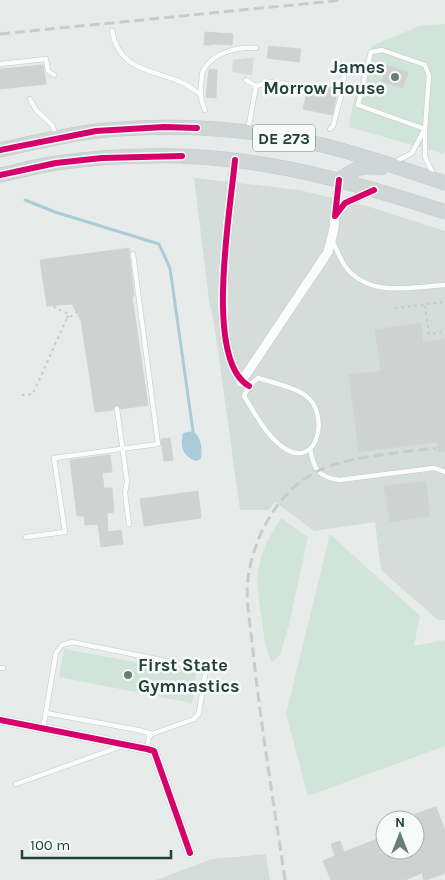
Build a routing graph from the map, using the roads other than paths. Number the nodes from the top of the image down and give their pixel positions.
1 (112, 31) dead end
2 (256, 48) dead end
3 (338, 62) dead end
4 (0, 64) edge
5 (54, 75) dead end
6 (246, 80) dead end
7 (287, 84) dead end
8 (256, 86) junction
9 (200, 94) junction
10 (30, 98) dead end
11 (205, 110) dead end
12 (249, 125) junction
13 (164, 127) junction
14 (330, 129) dead end
15 (425, 129) junction
16 (57, 138) junction
17 (0, 150) edge
18 (235, 160) junction
19 (391, 164) junction
20 (0, 175) edge
21 (339, 180) junction
22 (440, 181) edge
23 (374, 190) junction
24 (445, 212) edge
25 (335, 216) junction
26 (332, 241) junction
27 (133, 254) dead end
28 (445, 285) edge
29 (143, 323) junction
30 (136, 324) dead end
31 (245, 384) junction
32 (116, 409) dead end
33 (123, 449) junction
34 (310, 449) junction
35 (445, 472) edge
36 (129, 524) dead end
37 (26, 537) dead end
38 (46, 712) junction
39 (0, 720) edge
40 (43, 729) junction
41 (152, 734) junction
42 (126, 744) junction
43 (147, 749) junction
44 (16, 784) dead end
45 (190, 853) dead end

1 - 9 lane
2 - 9 lane
3 - 14 lane
4 - 5 lane
6 - 8 lane
7 - 8 lane
8 - 12 lane
9 - 11 lane
10 - 16 lane
12 - 13 main road
12 - 19 main road
13 - 16 main road, DE 273
13 - 19 main road, DE 273
15 - 15 lane
15 - 19 lane
15 - 22 lane
16 - 17 main road, DE 273
18 - 20 main road, DE 273
18 - 21 main road, DE 273
18 - 31 street
19 - 22 main road, DE 273
21 - 22 main road
21 - 23 main road, DE 273
21 - 25 street
23 - 24 main road, DE 273
23 - 25 street
25 - 26 street
26 - 28 lane
26 - 31 street
27 - 29 lane
29 - 30 lane
29 - 33 lane
31 - 34 lane
31 - 34 lane
32 - 33 lane
33 - 36 lane
33 - 37 lane
34 - 35 lane
38 - 40 lane
38 - 41 lane
38 - 41 lane
39 - 40 street
40 - 42 street
41 - 43 lane
42 - 43 street
42 - 44 lane
43 - 45 street

